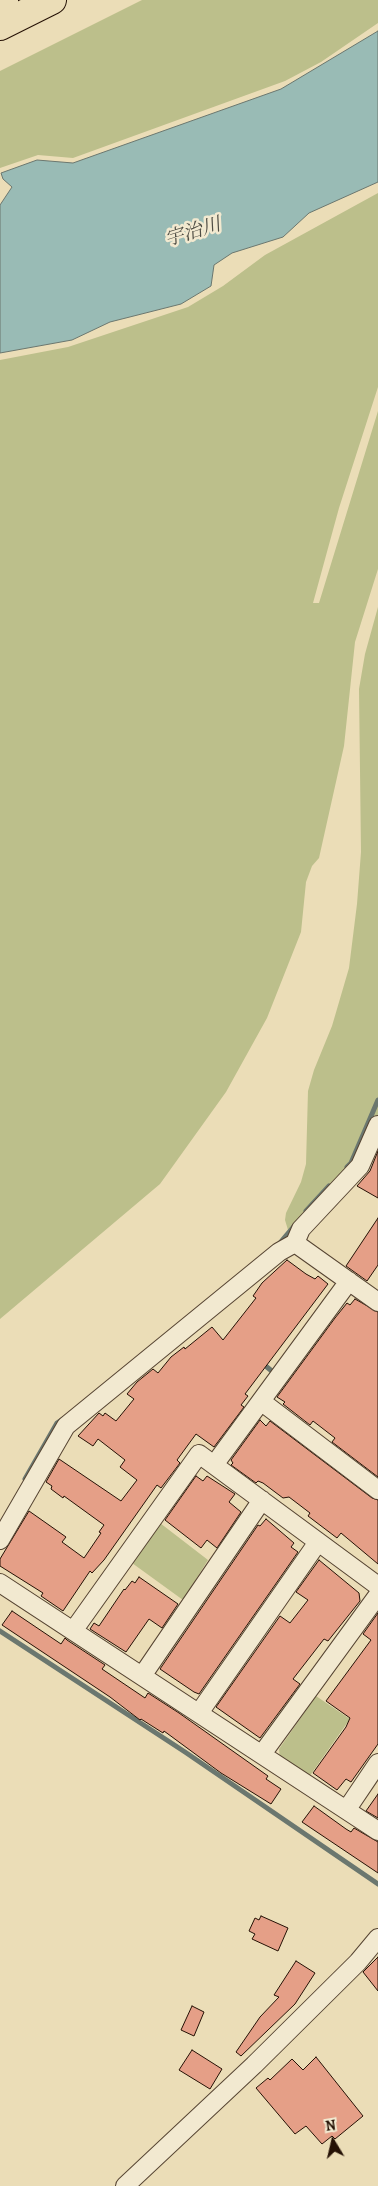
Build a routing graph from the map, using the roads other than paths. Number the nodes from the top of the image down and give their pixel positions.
1 (4, 0) edge
2 (52, 0) edge
3 (0, 2) edge
4 (0, 26) edge
5 (378, 1125) edge
6 (295, 1243) junction
7 (349, 1281) junction
8 (378, 1302) edge
9 (262, 1402) junction
10 (214, 1465) junction
11 (378, 1490) edge
12 (262, 1500) junction
13 (0, 1540) edge
14 (318, 1542) junction
15 (0, 1583) edge
16 (378, 1586) edge
17 (378, 1595) edge
18 (74, 1631) junction
19 (142, 1676) junction
20 (199, 1713) junction
21 (262, 1754) junction
22 (378, 1763) edge
23 (347, 1809) junction
24 (378, 1831) edge
25 (378, 1938) edge
26 (125, 2186) edge

1 - 3 main road
2 - 4 main road
5 - 6 street
6 - 7 street
6 - 13 street
7 - 8 street
7 - 9 street
9 - 10 street
9 - 11 street
10 - 12 street
10 - 18 street
12 - 14 street
12 - 19 street
14 - 16 street
14 - 20 street
15 - 18 street
17 - 21 street
18 - 19 street
19 - 20 street
20 - 21 street
21 - 23 street
22 - 23 street
23 - 24 street
25 - 26 street

